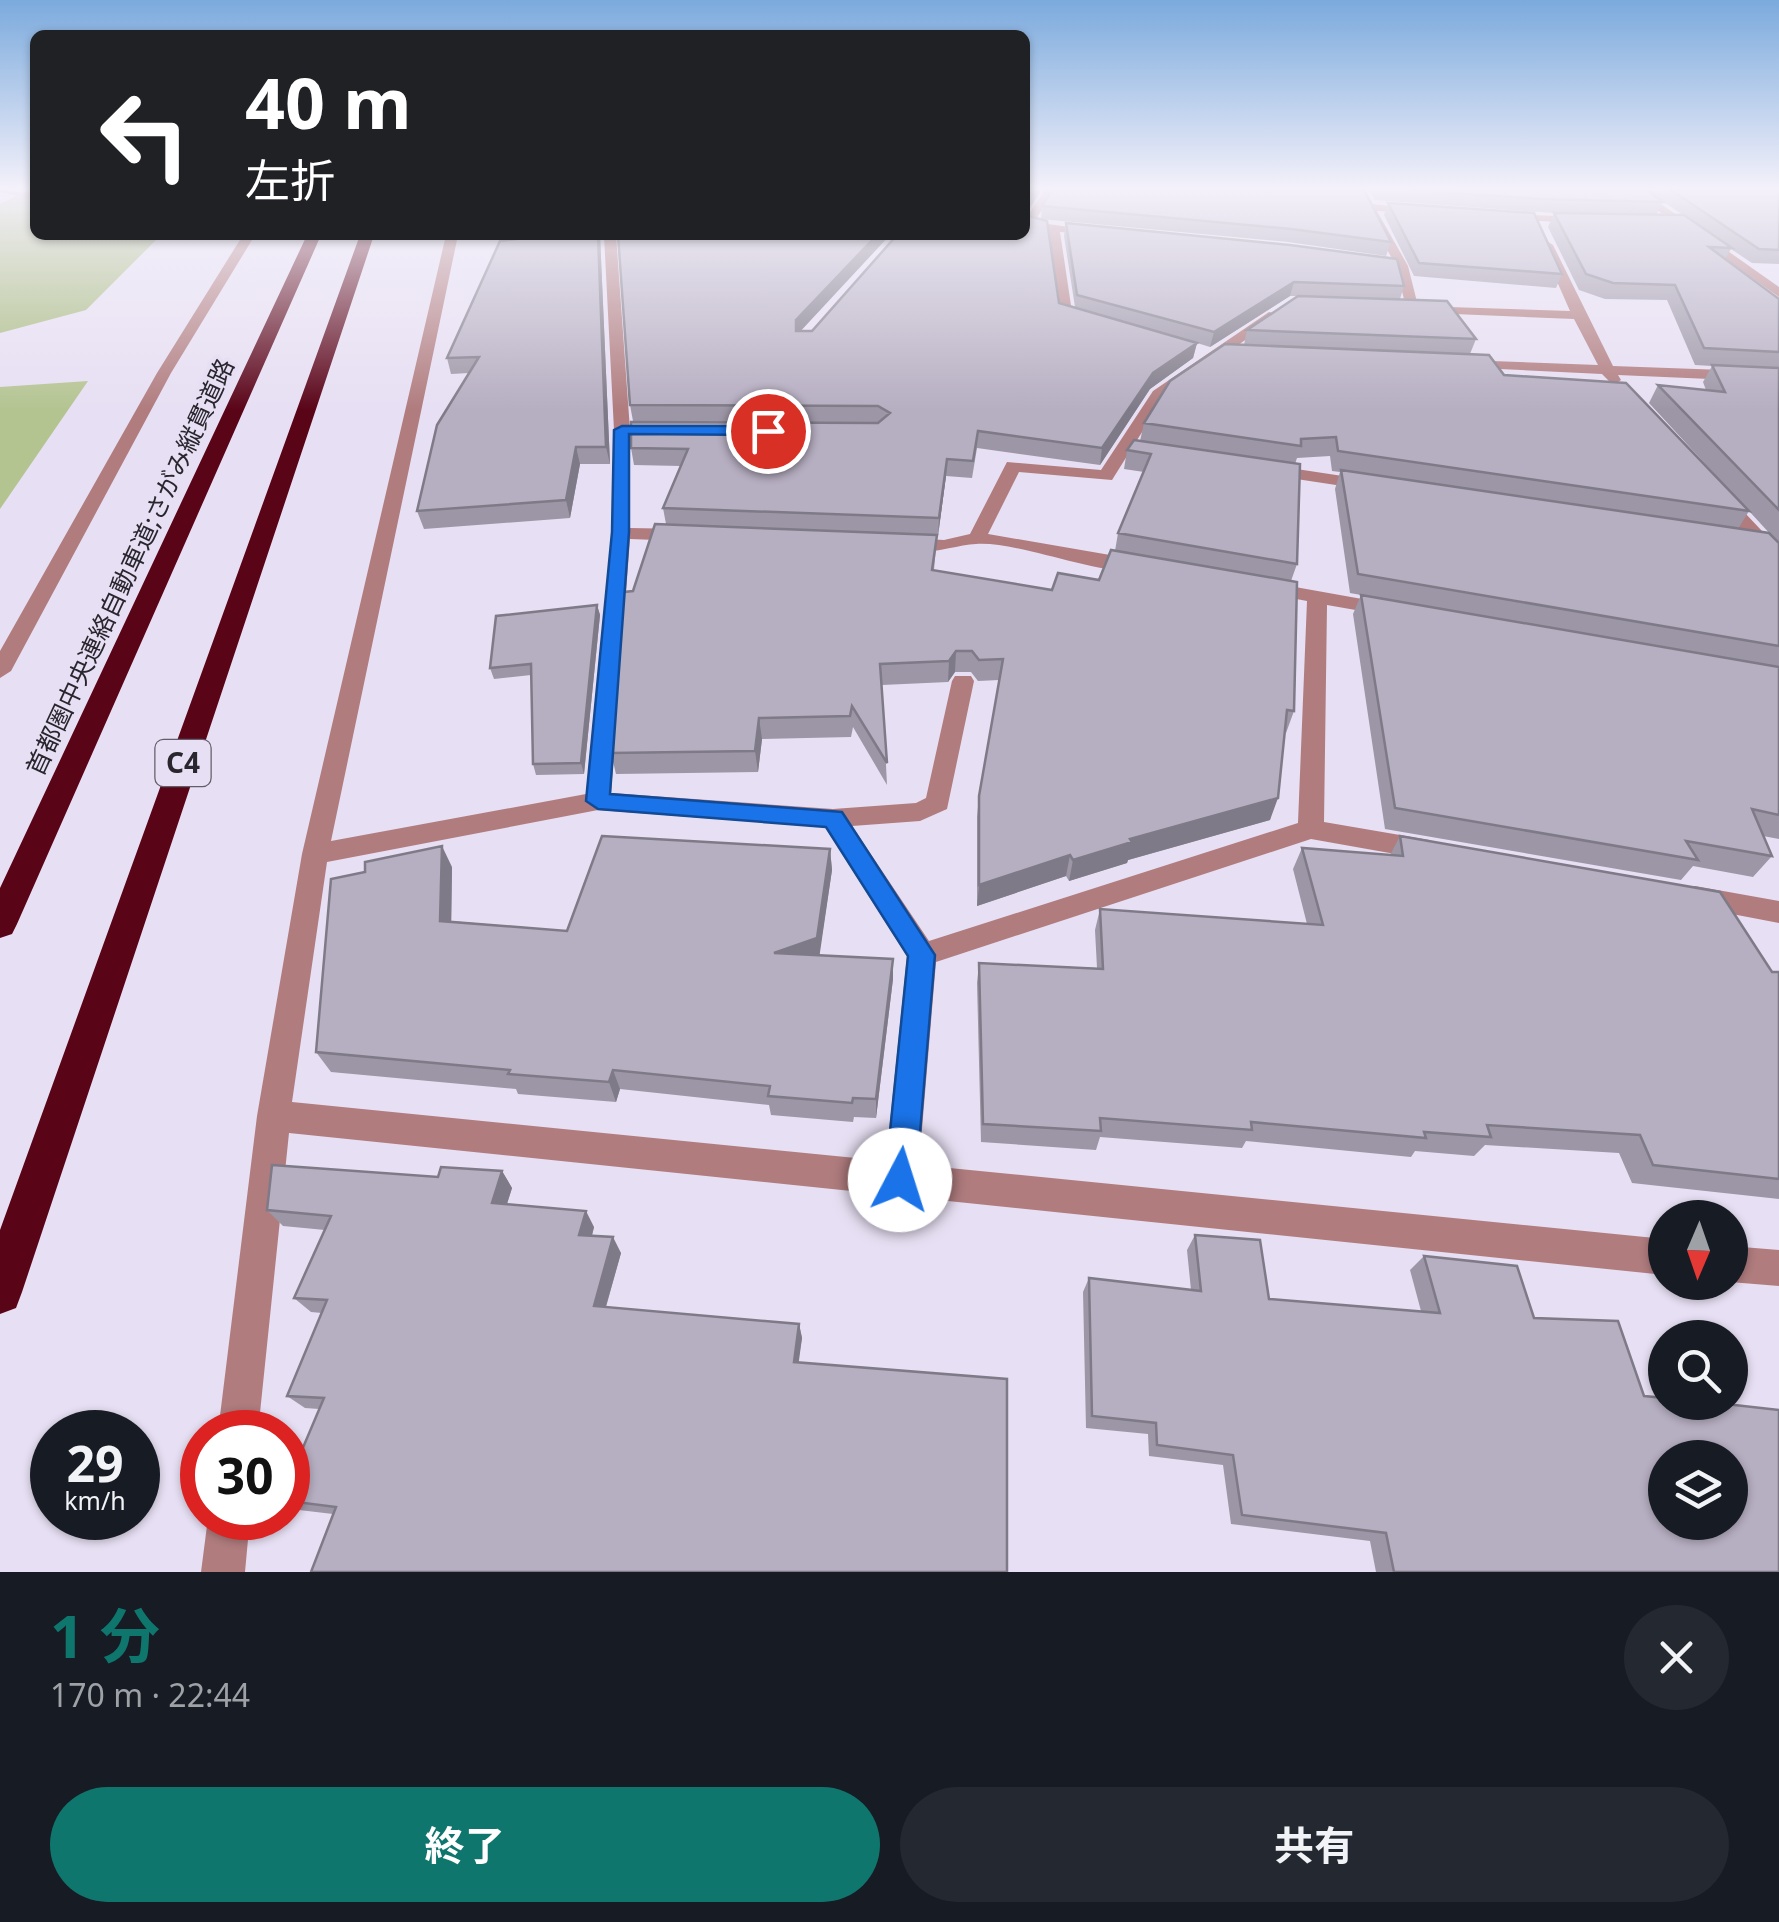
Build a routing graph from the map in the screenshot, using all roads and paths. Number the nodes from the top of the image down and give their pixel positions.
1 (232, 263) edge
2 (301, 263) edge
3 (357, 263) edge
4 (446, 263) edge
5 (613, 263) edge
6 (1059, 263) edge
7 (1400, 263) edge
8 (1555, 263) edge
9 (1737, 263) edge
10 (1383, 264) edge
11 (1402, 266) junction
12 (1778, 292) edge
13 (1290, 304) edge
14 (1579, 314) junction
15 (1103, 324) edge
16 (1256, 356) edge
17 (1208, 359) junction
18 (1454, 371) edge
19 (1779, 377) edge
20 (1612, 379) junction
21 (1630, 401) edge
22 (1260, 468) edge
23 (1710, 487) edge
24 (1395, 489) edge
25 (620, 532) junction
26 (696, 536) edge
27 (977, 538) junction
28 (1725, 538) edge
29 (887, 544) edge
30 (1764, 544) junction
31 (1779, 560) edge
32 (1166, 571) edge
33 (1242, 584) edge
34 (1317, 597) junction
35 (1413, 614) edge
36 (0, 672) edge
37 (964, 681) edge
38 (598, 801) junction
39 (833, 818) junction
40 (1311, 829) junction
41 (1448, 853) edge
42 (315, 854) junction
43 (1662, 891) edge
44 (1779, 912) edge
45 (0, 924) edge
46 (922, 955) junction
47 (274, 1116) junction
48 (900, 1180) junction
49 (1648, 1255) edge
50 (1748, 1265) edge
51 (1779, 1268) edge
52 (0, 1292) edge
53 (241, 1410) edge
54 (226, 1540) edge
55 (222, 1572) edge

1 - 36 street
2 - 45 highway, 首都圏中央連絡自動車道;さがみ縦貫道路
3 - 52 highway, C4
4 - 42 street
5 - 25 street
6 - 15 street
7 - 11 street
8 - 14 street
9 - 12 street
10 - 11 street
11 - 14 street
13 - 17 street
14 - 20 street
16 - 17 street
17 - 27 street
18 - 20 street
19 - 20 street
20 - 21 street
22 - 24 street
23 - 30 street
25 - 26 street
25 - 38 street
27 - 29 street
27 - 32 street
28 - 30 street
30 - 31 street
33 - 34 street
34 - 35 street
34 - 40 street
37 - 39 street
38 - 39 street
38 - 42 street
39 - 46 street
40 - 41 street
40 - 46 street
42 - 47 street
43 - 44 street
46 - 48 street
47 - 48 street
47 - 53 street
48 - 49 street
50 - 51 street
54 - 55 street

